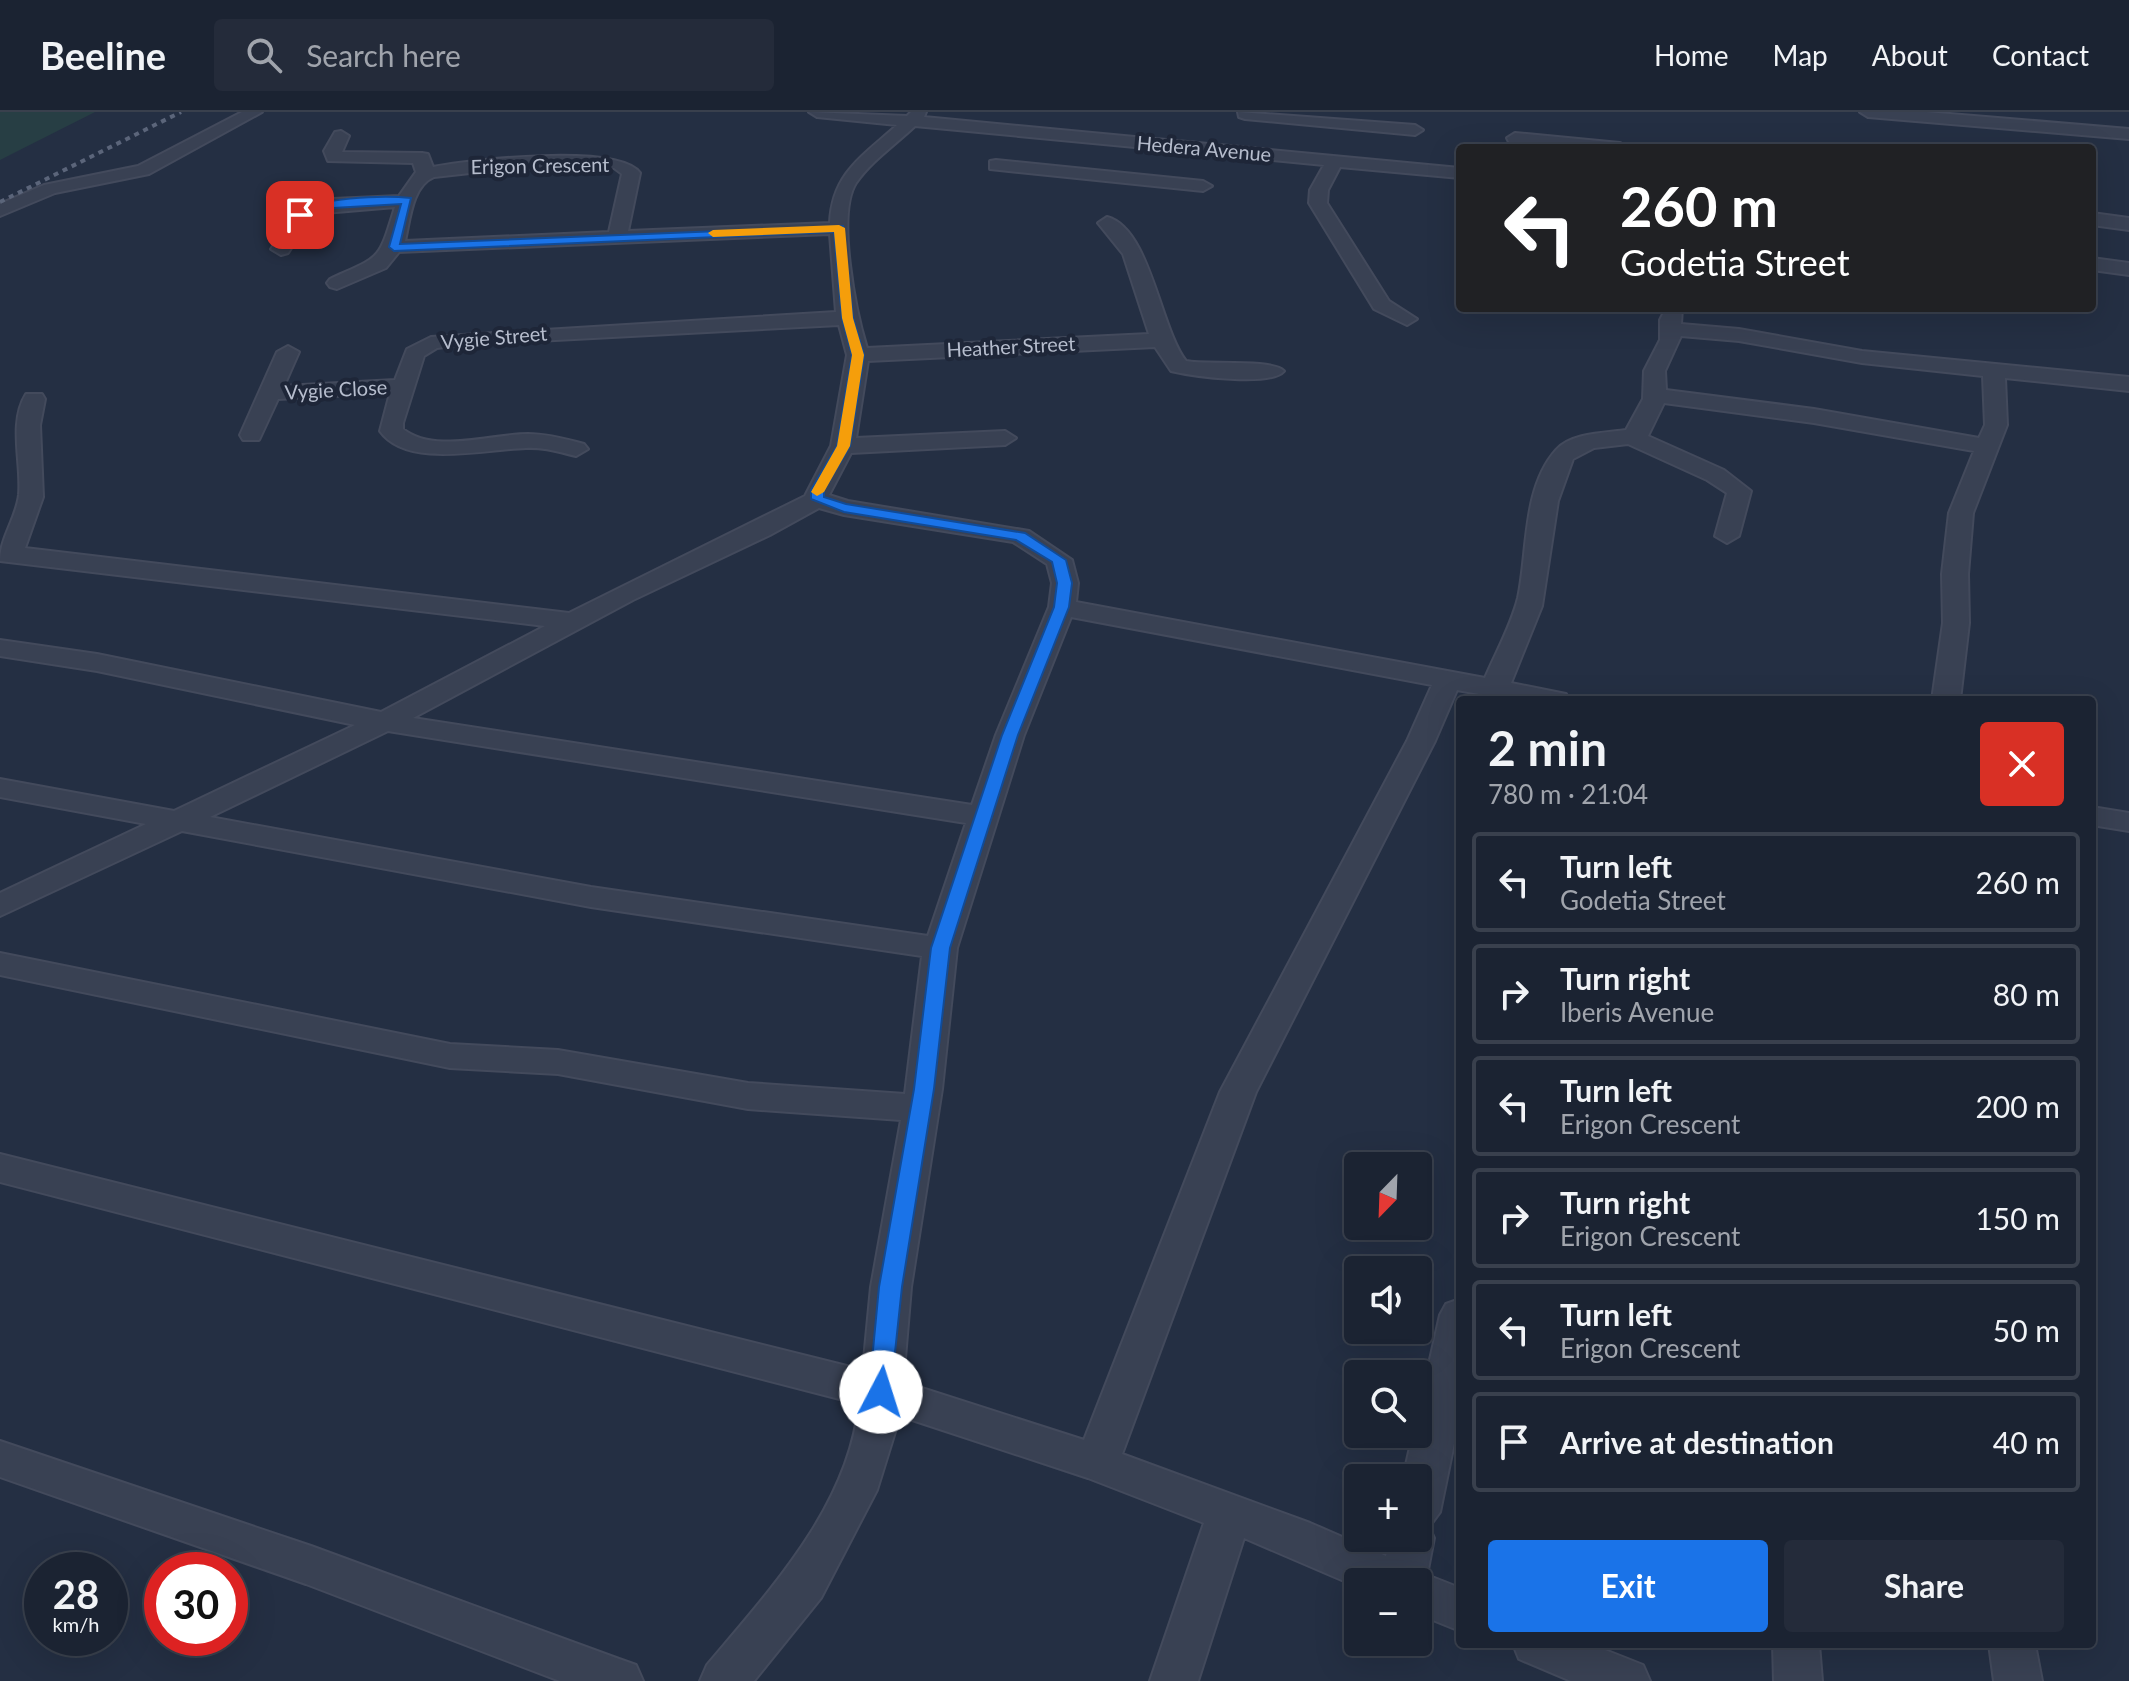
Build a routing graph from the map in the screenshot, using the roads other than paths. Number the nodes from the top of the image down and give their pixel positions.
1 (254, 112) edge
2 (819, 112) edge
3 (1057, 112) edge
4 (1868, 112) edge
5 (1245, 114) dead end
6 (915, 117) edge
7 (1415, 130) dead end
8 (1036, 133) junction
9 (2129, 134) edge
10 (341, 136) dead end
11 (1515, 138) dead end
12 (1103, 140) junction
13 (1316, 140) junction
14 (1577, 144) edge
15 (429, 159) junction
16 (1334, 162) junction
17 (996, 165) dead end
18 (1077, 173) junction
19 (1456, 173) edge
20 (1203, 186) dead end
21 (407, 201) junction
22 (0, 211) edge
23 (2096, 220) edge
24 (1107, 223) dead end
25 (2129, 224) edge
26 (839, 228) junction
27 (617, 237) junction
28 (394, 247) junction
29 (281, 249) dead end
30 (2096, 265) edge
31 (2129, 269) edge
32 (337, 283) dead end
33 (847, 318) junction
34 (1407, 319) dead end
35 (1674, 319) edge
36 (1163, 340) junction
37 (288, 352) dead end
38 (858, 355) junction
39 (1273, 371) dead end
40 (1994, 372) junction
41 (2129, 384) edge
42 (402, 386) junction
43 (270, 393) junction
44 (1656, 395) junction
45 (34, 399) dead end
46 (251, 435) dead end
47 (1636, 436) junction
48 (1005, 438) dead end
49 (843, 446) junction
50 (1987, 446) junction
51 (576, 449) dead end
52 (817, 499) junction
53 (1727, 536) dead end
54 (6, 554) edge
55 (1062, 607) junction
56 (573, 621) junction
57 (0, 648) edge
58 (1448, 679) junction
59 (1495, 688) junction
60 (1536, 696) edge
61 (1947, 696) edge
62 (384, 722) junction
63 (0, 788) edge
64 (982, 816) junction
65 (2096, 817) edge
66 (176, 820) junction
67 (2129, 822) edge
68 (0, 906) edge
69 (940, 948) junction
70 (0, 964) edge
71 (919, 1108) junction
72 (0, 1168) edge
73 (1456, 1334) edge
74 (881, 1392) junction
75 (0, 1459) edge
76 (1097, 1463) junction
77 (1428, 1464) edge
78 (1230, 1513) junction
79 (1362, 1568) edge
80 (1432, 1598) edge
81 (1456, 1608) edge
82 (1546, 1648) edge
83 (1796, 1648) edge
84 (2013, 1648) edge
85 (619, 1681) edge
86 (724, 1681) edge
87 (1174, 1681) edge
88 (1626, 1681) edge
89 (1798, 1681) edge
90 (2018, 1681) edge

1 - 22 street
2 - 6 street, Hedera Avenue
3 - 8 street
4 - 9 street
5 - 13 street, Hedera Avenue
6 - 8 street, Hedera Avenue
6 - 26 street
7 - 13 street, Hedera Avenue
8 - 12 street, Hedera Avenue
10 - 15 street, Erigon Crescent
11 - 14 street
12 - 13 street, Hedera Avenue
12 - 18 street, Hedera Avenue
13 - 16 street, Hedera Avenue
15 - 21 street
15 - 27 street, Erigon Crescent
16 - 19 street, Hedera Avenue
16 - 34 street
17 - 18 street, Hedera Avenue
18 - 20 street, Hedera Avenue
21 - 28 street
21 - 29 street
23 - 25 street
24 - 36 street
26 - 27 street
26 - 33 street
27 - 28 street
28 - 32 street
30 - 31 street
33 - 38 street
33 - 42 street, Vygie Street
35 - 40 street
35 - 44 street
36 - 38 street, Heather Street
36 - 39 street
37 - 43 street, Vygie Close
38 - 49 street
40 - 41 street
40 - 50 street
42 - 43 street, Vygie Close
42 - 51 street, Vygie Street
43 - 46 street, Vygie Close
44 - 47 street
44 - 50 street
45 - 54 street
47 - 53 street
47 - 59 street
48 - 49 street
49 - 52 street
50 - 61 street
52 - 55 street
52 - 56 street
54 - 56 street
55 - 58 street
55 - 64 street
56 - 62 street
57 - 62 street
58 - 59 street
58 - 76 street
59 - 60 street
62 - 64 street
62 - 66 street
63 - 66 street
64 - 69 street
65 - 67 street
66 - 68 street
66 - 69 street
69 - 71 street
70 - 71 street
71 - 74 street
72 - 74 street
73 - 77 street
74 - 76 street
74 - 86 street
75 - 85 street
76 - 78 street
78 - 79 street
78 - 87 street
80 - 81 street
82 - 88 street
83 - 89 street
84 - 90 street

